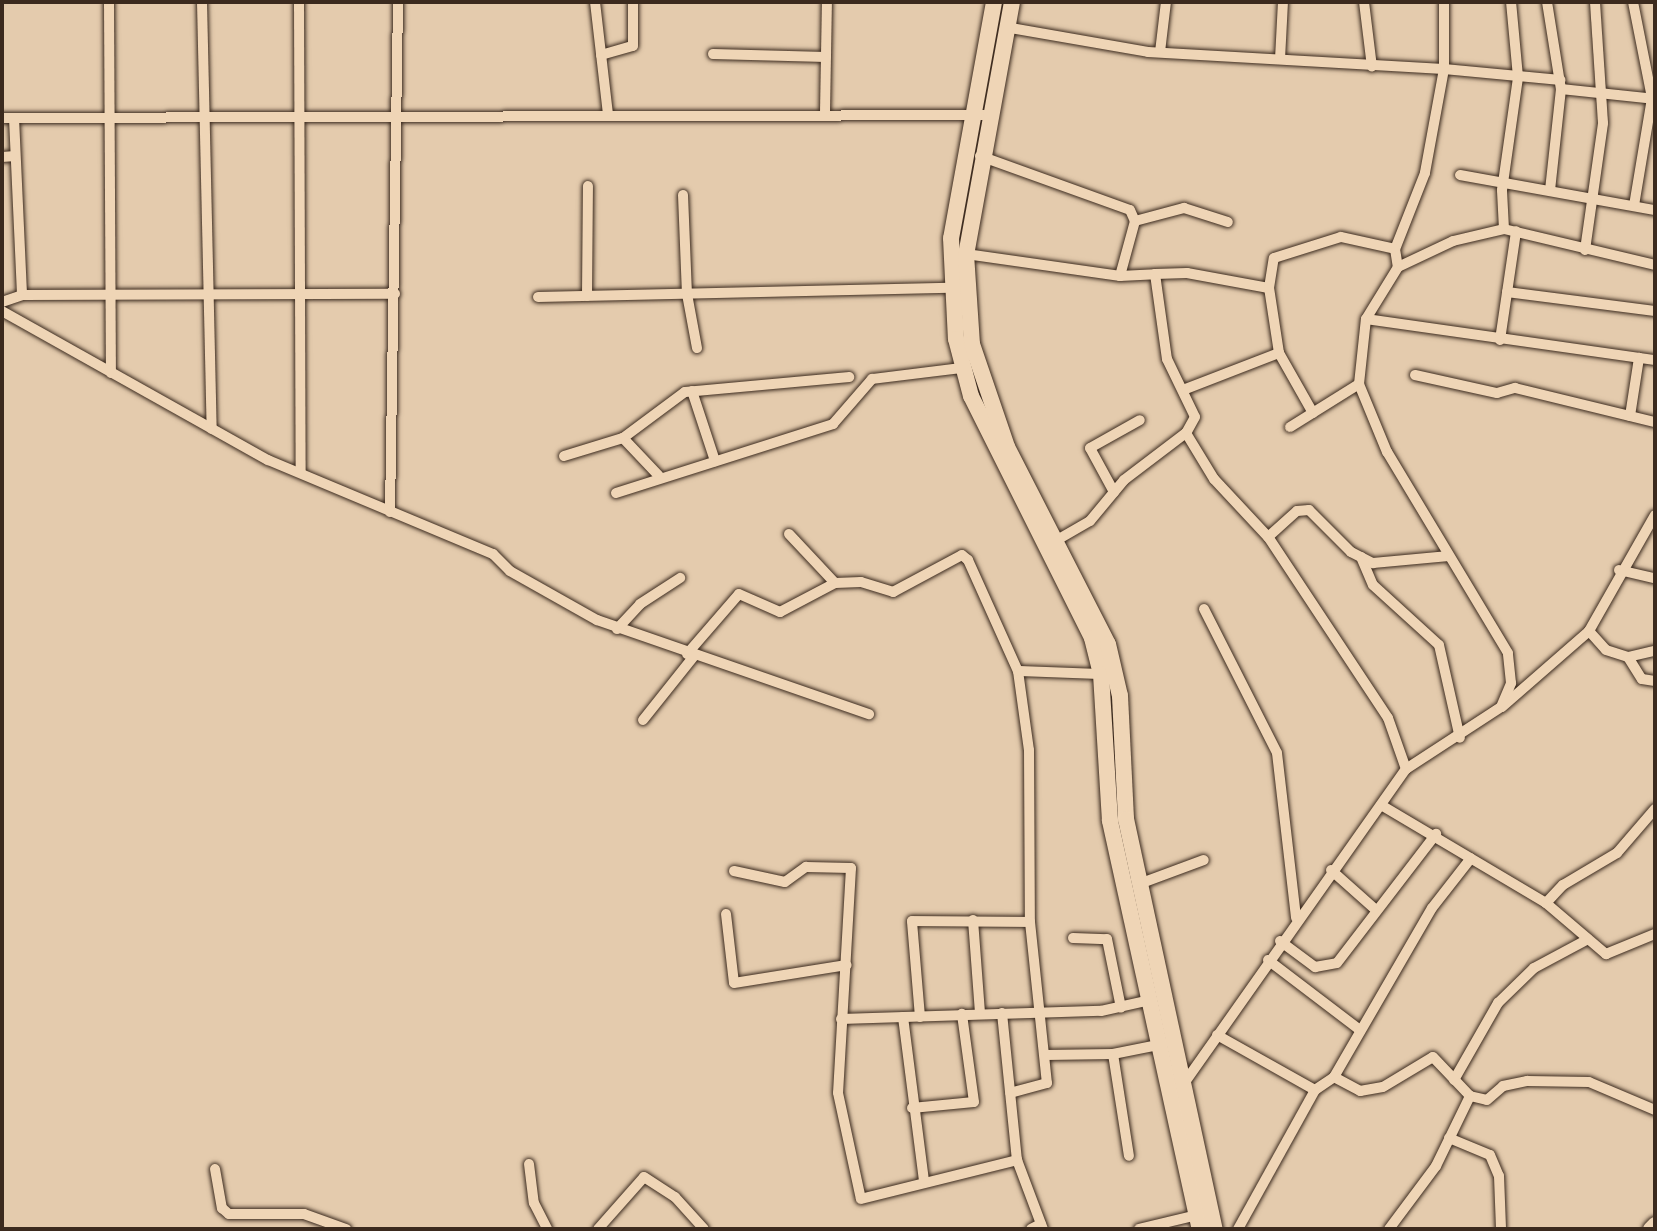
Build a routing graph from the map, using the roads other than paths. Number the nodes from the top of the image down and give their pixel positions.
1 (109, 2) edge
2 (202, 2) edge
3 (299, 2) edge
4 (398, 2) edge
5 (596, 2) edge
6 (633, 2) edge
7 (827, 2) edge
8 (993, 2) edge
9 (1012, 2) edge
10 (1166, 2) edge
11 (1283, 2) edge
12 (1364, 2) edge
13 (1444, 2) edge
14 (1511, 2) edge
15 (1547, 2) edge
16 (1595, 2) edge
17 (1633, 2) edge
18 (1005, 27) junction
19 (1160, 52) junction
20 (713, 54) dead end
21 (601, 55) junction
22 (826, 57) junction
23 (1280, 59) junction
24 (1372, 68) junction
25 (1444, 69) junction
26 (1518, 77) junction
27 (1560, 84) junction
28 (1604, 92) junction
29 (1654, 99) edge
30 (825, 113) junction
31 (608, 114) junction
32 (300, 116) junction
33 (397, 116) junction
34 (972, 116) junction
35 (989, 116) junction
36 (203, 117) junction
37 (2, 118) edge
38 (14, 118) junction
39 (107, 118) junction
40 (16, 156) junction
41 (979, 156) junction
42 (2, 157) edge
43 (1460, 175) dead end
44 (1503, 181) junction
45 (588, 186) dead end
46 (1550, 190) junction
47 (683, 195) dead end
48 (1596, 195) junction
49 (1634, 205) junction
50 (1655, 210) edge
51 (1135, 221) junction
52 (1228, 222) dead end
53 (1504, 229) junction
54 (1517, 231) junction
55 (1395, 249) junction
56 (1585, 250) junction
57 (966, 254) junction
58 (1650, 264) edge
59 (1398, 267) junction
60 (1655, 271) edge
61 (1154, 274) junction
62 (1120, 276) junction
63 (950, 288) junction
64 (1269, 288) junction
65 (208, 292) junction
66 (1507, 292) junction
67 (301, 294) junction
68 (395, 294) junction
69 (687, 294) junction
70 (22, 295) junction
71 (109, 295) junction
72 (587, 296) junction
73 (538, 297) dead end
74 (2, 302) edge
75 (1655, 310) edge
76 (2, 311) edge
77 (1366, 319) junction
78 (1500, 340) junction
79 (697, 348) dead end
80 (1279, 353) junction
81 (1639, 358) junction
82 (1655, 360) edge
83 (962, 368) junction
84 (111, 373) junction
85 (1415, 374) dead end
86 (849, 377) dead end
87 (1359, 384) junction
88 (1183, 390) junction
89 (692, 391) junction
90 (1313, 412) junction
91 (1630, 416) junction
92 (1140, 420) dead end
93 (1655, 422) edge
94 (1290, 427) dead end
95 (212, 429) junction
96 (1186, 433) junction
97 (623, 438) junction
98 (1002, 450) junction
99 (564, 456) dead end
100 (715, 461) junction
101 (301, 472) junction
102 (659, 476) junction
103 (1114, 492) junction
104 (616, 493) dead end
105 (390, 512) junction
106 (1655, 515) edge
107 (789, 534) dead end
108 (1268, 537) junction
109 (1057, 540) junction
110 (1450, 556) junction
111 (1361, 557) junction
112 (1619, 570) junction
113 (680, 578) dead end
114 (1655, 578) edge
115 (835, 583) junction
116 (1204, 610) dead end
117 (617, 629) junction
118 (1589, 631) junction
119 (1655, 651) edge
120 (691, 655) junction
121 (1628, 657) junction
122 (1018, 671) junction
123 (1101, 674) junction
124 (1655, 681) edge
125 (1502, 707) junction
126 (869, 714) dead end
127 (643, 720) dead end
128 (1460, 738) junction
129 (1406, 769) junction
130 (1381, 805) junction
131 (1655, 809) edge
132 (1436, 834) junction
133 (1471, 858) junction
134 (1204, 860) dead end
135 (1331, 870) junction
136 (734, 871) dead end
137 (1139, 884) junction
138 (1546, 904) junction
139 (1375, 909) junction
140 (726, 914) dead end
141 (1296, 918) junction
142 (973, 920) junction
143 (1030, 922) junction
144 (1655, 934) edge
145 (1073, 938) dead end
146 (1588, 939) junction
147 (1280, 941) junction
148 (1268, 960) junction
149 (847, 965) junction
150 (1150, 999) junction
151 (1121, 1008) junction
152 (1039, 1011) junction
153 (1002, 1013) junction
154 (962, 1014) junction
155 (980, 1014) junction
156 (903, 1017) junction
157 (920, 1017) junction
158 (841, 1019) junction
159 (1360, 1030) junction
160 (1217, 1035) junction
161 (1168, 1044) junction
162 (1113, 1054) junction
163 (1045, 1055) junction
164 (1334, 1077) junction
165 (1454, 1080) junction
166 (1185, 1082) junction
167 (1315, 1090) junction
168 (1010, 1093) junction
169 (1470, 1096) junction
170 (912, 1108) junction
171 (1655, 1110) edge
172 (1449, 1138) junction
173 (1129, 1156) dead end
174 (1017, 1160) junction
175 (529, 1164) dead end
176 (215, 1168) dead end
177 (924, 1182) junction
178 (1203, 1219) edge
179 (1655, 1224) edge
180 (1042, 1227) edge
181 (346, 1229) edge
182 (547, 1229) edge
183 (598, 1229) edge
184 (704, 1229) edge
185 (1031, 1229) edge
186 (1139, 1229) edge
187 (1215, 1229) edge
188 (1238, 1229) edge
189 (1389, 1229) edge
190 (1501, 1229) edge
191 (1650, 1229) edge

1 - 39 street
2 - 36 street
3 - 32 street
4 - 33 street
5 - 21 street
6 - 21 street
7 - 22 street
8 - 34 highway
9 - 18 highway
10 - 19 street
11 - 23 street
12 - 24 street
13 - 25 street
14 - 26 street
15 - 27 street
16 - 28 street
17 - 29 street
18 - 19 street
18 - 35 highway
19 - 23 street
20 - 22 street
21 - 31 street
22 - 30 street
23 - 24 street
24 - 25 street
25 - 26 street
25 - 55 street
26 - 27 street
26 - 44 street
27 - 28 street
27 - 46 street
28 - 29 street
28 - 48 street
29 - 49 street
30 - 31 street
30 - 34 street
31 - 33 street
32 - 33 street
32 - 36 street
32 - 67 street
33 - 68 street
34 - 35 street
34 - 63 highway
35 - 41 highway
36 - 39 street
36 - 65 street
37 - 38 street
38 - 39 street
38 - 40 street
39 - 71 street
40 - 42 street
40 - 70 street
41 - 51 street
41 - 57 highway
43 - 44 street
44 - 46 street
44 - 53 street
45 - 72 street
46 - 48 street
47 - 69 street
48 - 49 street
48 - 56 street
49 - 50 street
51 - 52 street
51 - 62 street
53 - 54 street
53 - 59 street
54 - 56 street
54 - 66 street
55 - 59 street
55 - 64 street
56 - 58 street
57 - 62 street
57 - 98 highway
58 - 60 street
59 - 77 street
61 - 62 street
61 - 64 street
61 - 88 street
63 - 69 street
63 - 83 highway
64 - 80 street
65 - 67 street
65 - 71 street
65 - 95 street
66 - 75 street
66 - 78 street
67 - 68 street
67 - 101 street
68 - 105 street
69 - 72 street
69 - 79 street
70 - 71 street
70 - 74 street
71 - 84 street
72 - 73 street
76 - 84 street
77 - 78 street
77 - 87 street
78 - 81 street
80 - 88 street
80 - 90 street
81 - 82 street
81 - 91 street
83 - 98 highway
83 - 100 street
84 - 95 street
85 - 91 street
86 - 89 street
87 - 90 street
87 - 110 street
88 - 96 street
89 - 97 street
89 - 100 street
90 - 94 street
91 - 93 street
92 - 103 street
95 - 101 street
96 - 103 street
96 - 108 street
97 - 99 street
97 - 102 street
98 - 109 highway
98 - 123 highway
100 - 102 street
101 - 105 street
102 - 104 street
103 - 109 street
105 - 117 street
106 - 112 street
107 - 115 street
108 - 111 street
108 - 129 street
109 - 137 highway
110 - 111 street
110 - 125 street
111 - 128 street
112 - 114 street
112 - 118 street
113 - 117 street
115 - 120 street
115 - 122 street
116 - 141 street
117 - 120 street
118 - 121 street
118 - 125 street
119 - 121 street
120 - 126 street
120 - 127 street
121 - 124 street
122 - 123 street
122 - 143 street
123 - 150 highway
125 - 128 street
128 - 129 street
129 - 130 street
130 - 132 street
130 - 135 street
131 - 138 street
132 - 133 street
132 - 139 street
133 - 138 street
133 - 159 street
134 - 137 street
135 - 139 street
135 - 141 street
136 - 149 street
137 - 161 highway
138 - 146 street
139 - 147 street
140 - 149 street
141 - 147 street
142 - 143 street
142 - 155 street
142 - 157 street
143 - 152 street
144 - 146 street
145 - 151 street
146 - 165 street
147 - 148 street
148 - 159 street
148 - 160 street
149 - 158 street
150 - 151 street
150 - 161 highway
151 - 152 street
152 - 153 street
152 - 163 street
153 - 155 street
153 - 168 street
154 - 155 street
154 - 157 street
154 - 170 street
156 - 157 street
156 - 158 street
156 - 170 street
158 - 177 street
159 - 164 street
160 - 166 street
160 - 167 street
161 - 162 street
161 - 166 highway
161 - 178 highway
162 - 163 street
162 - 173 street
163 - 168 street
164 - 165 street
164 - 167 street
165 - 169 street
166 - 178 highway
167 - 188 street
168 - 174 street
169 - 171 street
169 - 172 street
170 - 177 street
172 - 189 street
172 - 190 street
174 - 177 street
174 - 180 street
175 - 182 street
176 - 181 street
178 - 186 street
178 - 187 highway
179 - 191 main road
180 - 185 street
183 - 184 street

